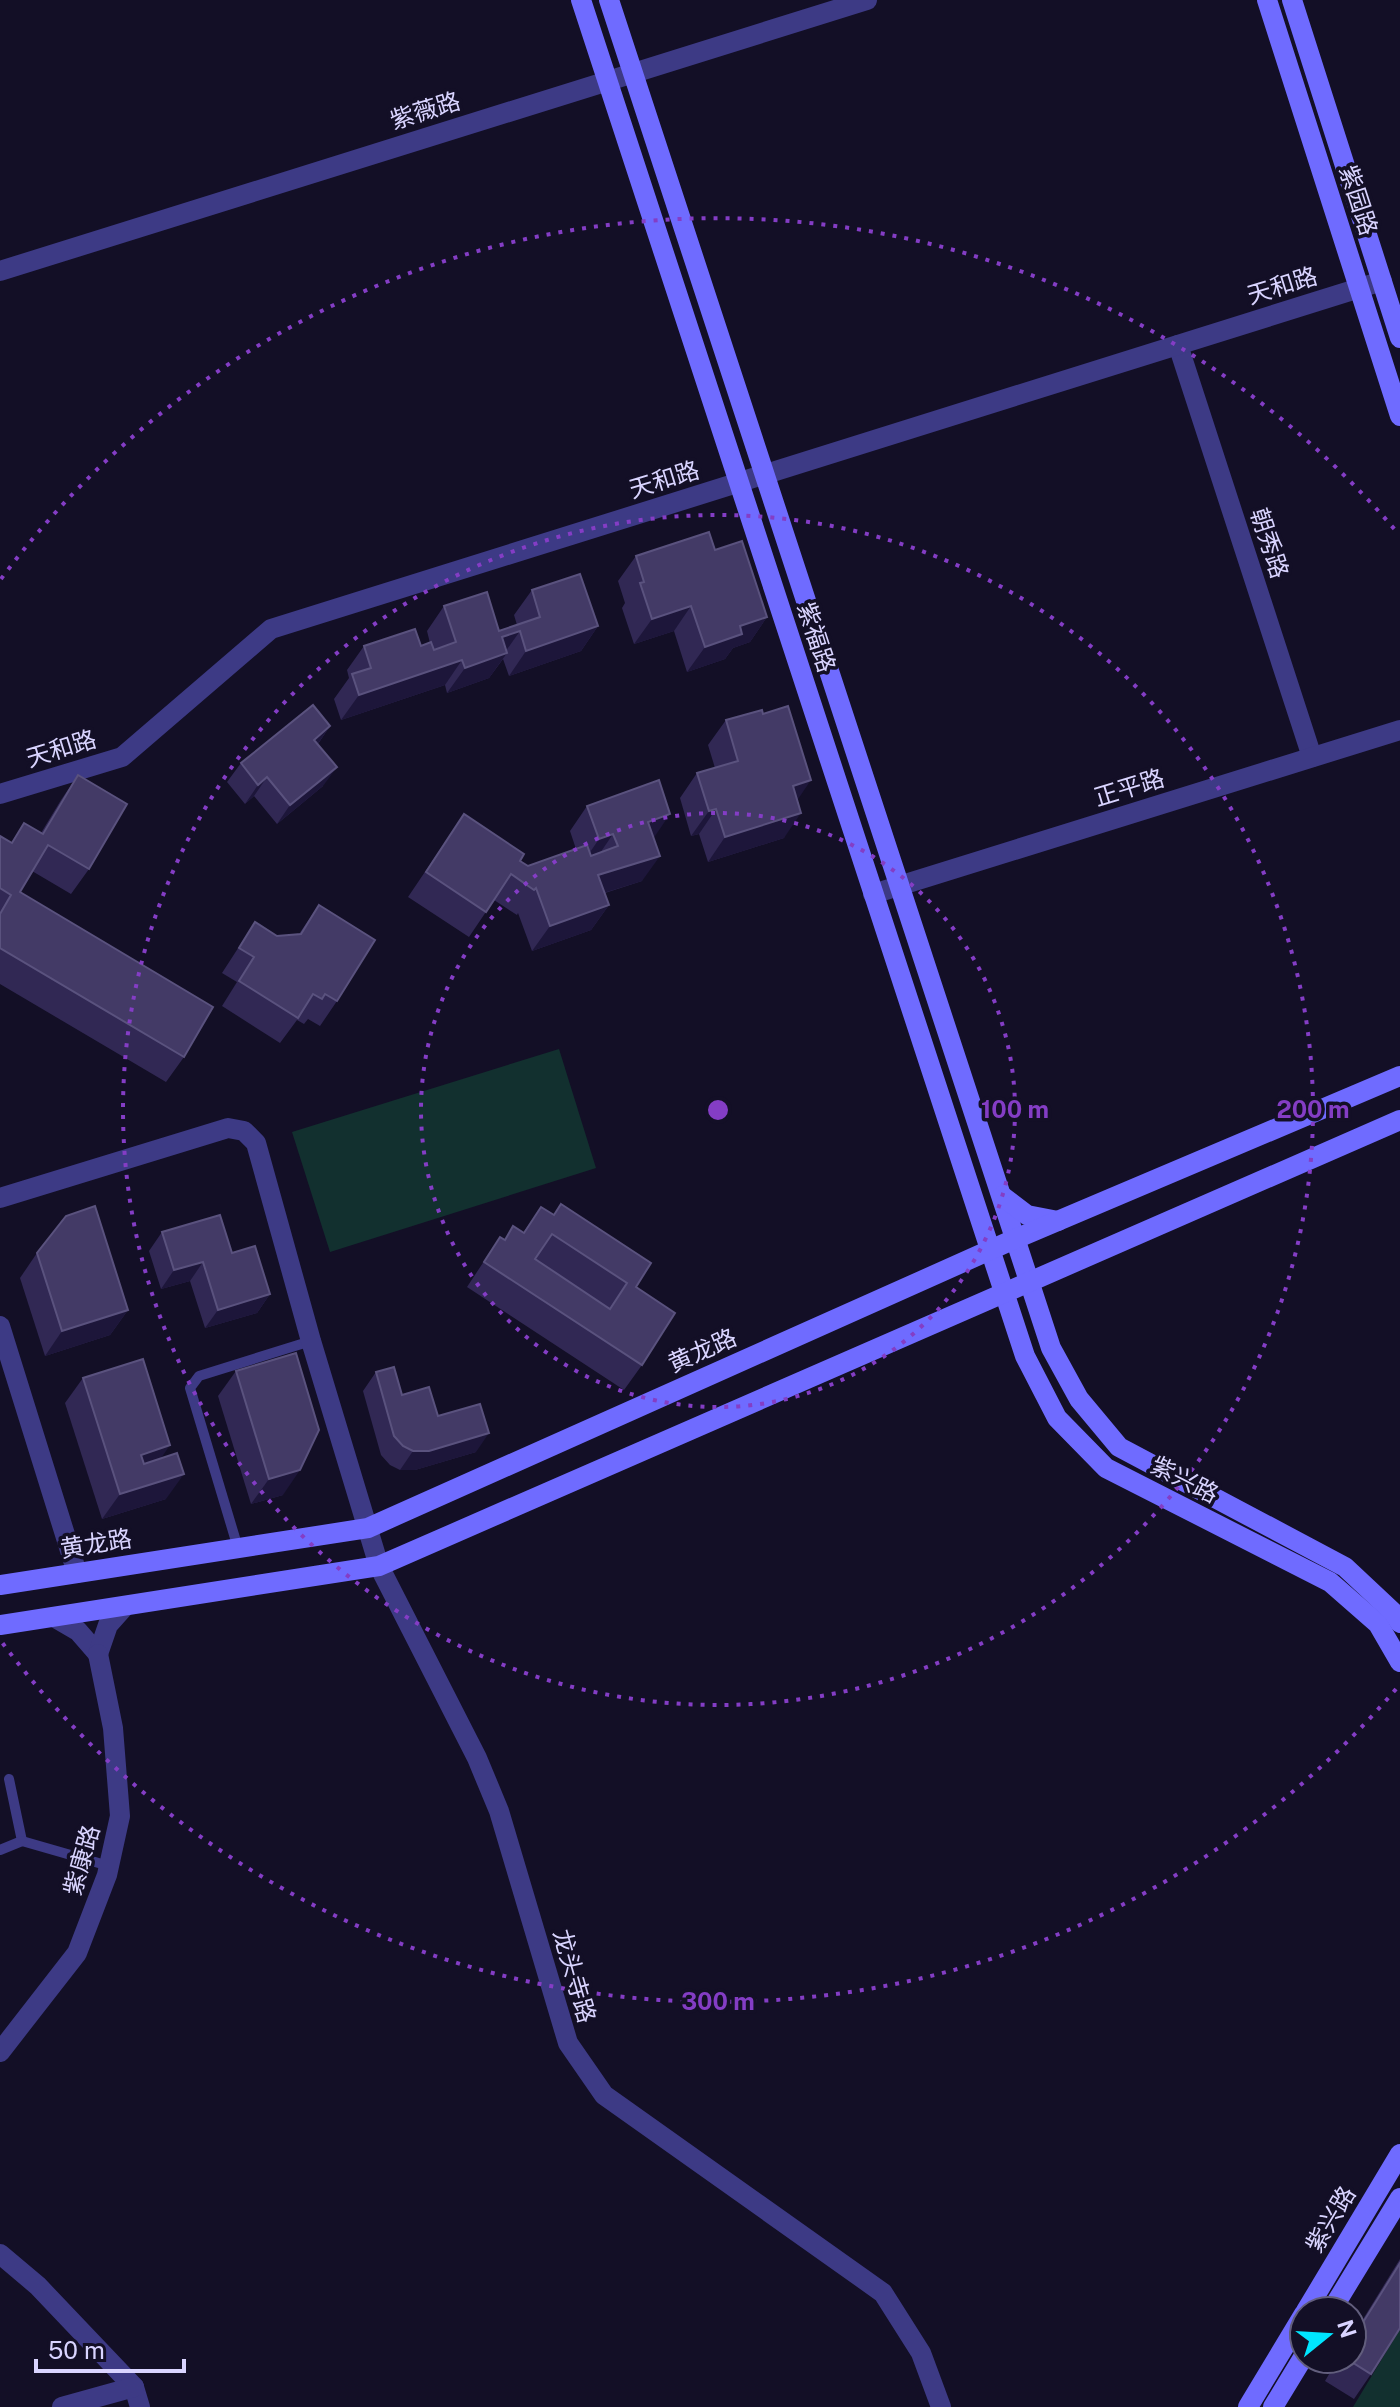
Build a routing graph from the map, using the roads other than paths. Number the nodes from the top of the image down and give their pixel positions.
1 (581, 0) edge
2 (609, 0) edge
3 (867, 0) edge
4 (1267, 0) edge
5 (1292, 0) edge
6 (633, 73) junction
7 (607, 81) junction
8 (0, 271) edge
9 (1382, 281) junction
10 (1360, 288) junction
11 (1400, 338) edge
12 (1178, 345) junction
13 (1400, 416) edge
14 (764, 476) junction
15 (739, 483) junction
16 (1400, 730) edge
17 (1312, 757) junction
18 (0, 794) edge
19 (899, 886) junction
20 (873, 894) junction
21 (1400, 1076) edge
22 (1400, 1120) edge
23 (1000, 1194) junction
24 (0, 1198) edge
25 (1058, 1221) junction
26 (1015, 1239) junction
27 (990, 1250) junction
28 (1028, 1280) junction
29 (1003, 1291) junction
30 (0, 1326) edge
31 (311, 1341) junction
32 (368, 1528) junction
33 (238, 1548) junction
34 (379, 1566) junction
35 (77, 1573) junction
36 (0, 1585) edge
37 (125, 1606) junction
38 (54, 1617) junction
39 (1400, 1623) edge
40 (0, 1625) edge
41 (98, 1654) junction
42 (1400, 1662) edge
43 (9, 1779) dead end
44 (22, 1841) junction
45 (0, 1850) edge
46 (109, 1866) junction
47 (0, 2052) edge
48 (1400, 2154) edge
49 (1400, 2198) edge
50 (0, 2254) edge
51 (1315, 2295) edge
52 (1341, 2295) edge
53 (1288, 2340) edge
54 (1292, 2375) edge
55 (134, 2387) junction
56 (62, 2407) edge
57 (140, 2407) edge
58 (941, 2407) edge
59 (1248, 2407) edge
60 (1273, 2407) edge

1 - 7 main road, 紫福路
2 - 6 main road, 紫福路
3 - 6 street, 紫薇路
4 - 10 main road, 紫园路
5 - 9 main road, 紫园路
6 - 7 street, 紫薇路
6 - 14 main road, 紫福路
7 - 8 street, 紫薇路
7 - 15 main road, 紫福路
9 - 10 street, 天和路
9 - 11 main road, 紫园路
10 - 12 street, 天和路
10 - 13 main road, 紫园路
12 - 14 street, 天和路
12 - 17 street, 朝秀路
14 - 15 street, 天和路
14 - 19 main road, 紫福路
15 - 18 street, 天和路
15 - 20 main road, 紫福路
16 - 17 street, 正平路
17 - 19 street, 正平路
19 - 20 street, 正平路
19 - 23 main road, 紫福路
20 - 27 main road, 紫福路
21 - 25 main road, 黄龙路
22 - 28 main road
23 - 25 main road
23 - 26 main road, 紫福路
24 - 31 street, 龙头寺路
25 - 26 main road, 黄龙路
26 - 27 main road, 黄龙路
26 - 28 main road, 紫福路
27 - 29 main road, 紫福路
27 - 32 main road, 黄龙路
28 - 29 main road
28 - 39 main road, 紫兴路
29 - 34 main road
29 - 42 main road, 紫兴路
30 - 35 street
31 - 32 street, 龙头寺路
31 - 33 lane
32 - 33 main road, 黄龙路
32 - 34 street, 龙头寺路
33 - 35 main road, 黄龙路
34 - 37 main road
34 - 58 street, 龙头寺路
35 - 36 main road, 黄龙路
37 - 38 main road
37 - 41 street
38 - 40 main road
38 - 41 street
41 - 46 street, 紫康路
43 - 44 lane
44 - 45 lane
44 - 46 lane
46 - 47 street, 紫康路
48 - 51 main road, 紫兴路
49 - 52 main road, 紫兴路
50 - 55 street
53 - 59 main road, 紫兴路
54 - 60 main road
55 - 56 street
55 - 57 street

